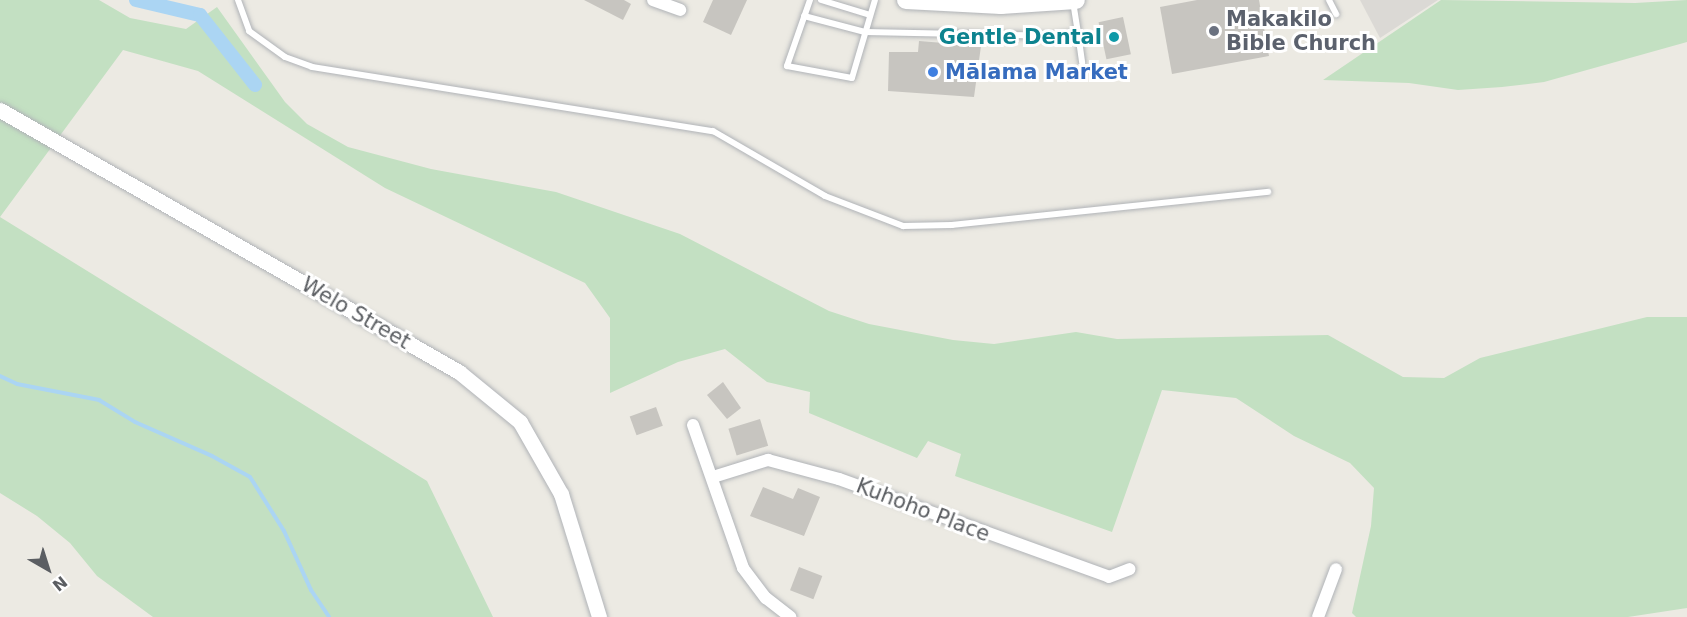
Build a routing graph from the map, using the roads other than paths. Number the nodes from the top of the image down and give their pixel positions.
1 (238, 0) edge
2 (653, 0) edge
3 (810, 0) edge
4 (821, 0) edge
5 (875, 0) edge
6 (906, 0) edge
7 (1074, 0) edge
8 (1329, 0) edge
9 (680, 9) dead end
10 (1336, 14) dead end
11 (870, 15) junction
12 (804, 16) junction
13 (865, 32) junction
14 (1078, 33) junction
15 (1082, 63) dead end
16 (0, 110) edge
17 (1268, 192) dead end
18 (693, 425) dead end
19 (713, 477) junction
20 (1130, 568) dead end
21 (1336, 569) dead end
22 (599, 617) edge
23 (789, 617) edge
24 (1318, 617) edge

1 - 17 lane
2 - 9 street
3 - 12 lane
4 - 11 lane
5 - 11 lane
6 - 7 main road
7 - 14 lane
8 - 10 lane
11 - 13 lane
12 - 13 lane
12 - 13 lane
13 - 14 lane
14 - 15 lane
16 - 22 street, Welo Street
18 - 19 street
19 - 20 street, Kuhoho Place
19 - 23 street
21 - 24 street

